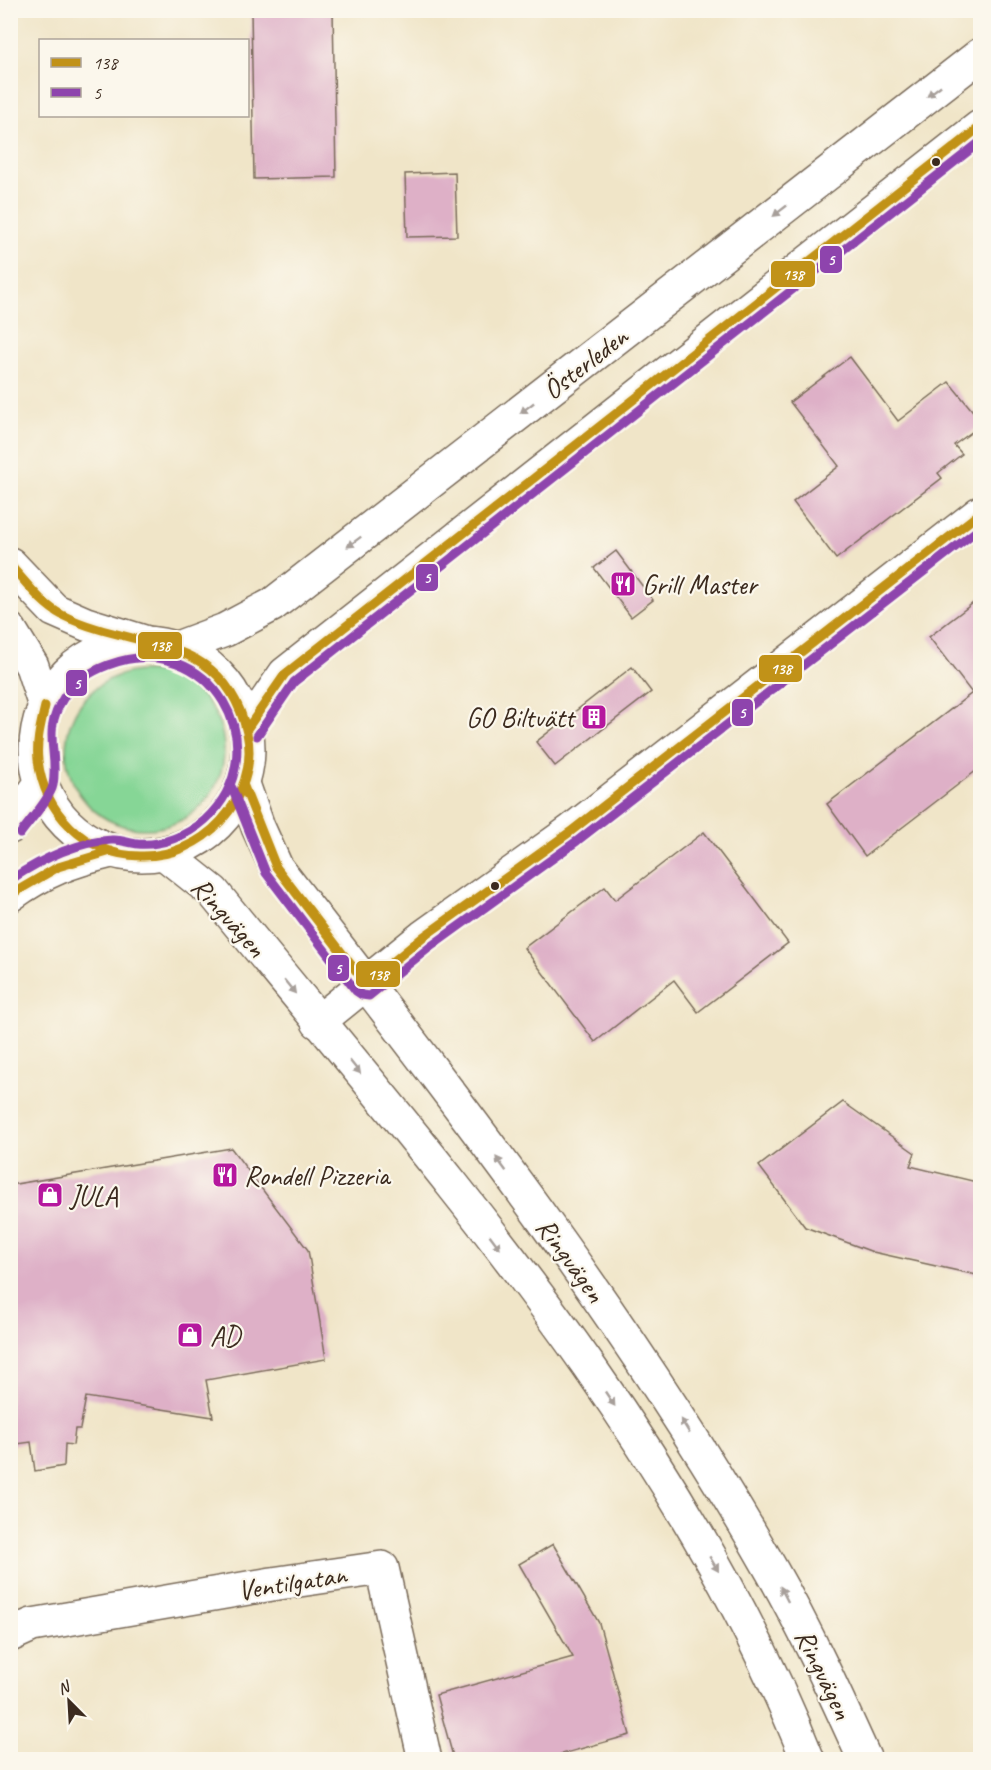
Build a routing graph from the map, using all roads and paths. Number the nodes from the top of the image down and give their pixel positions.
1 (981, 56) edge
2 (981, 127) edge
3 (981, 513) edge
4 (11, 564) edge
5 (10, 630) edge
6 (144, 642) junction
7 (177, 648) junction
8 (45, 706) junction
9 (247, 729) junction
10 (41, 783) junction
11 (243, 784) junction
12 (10, 826) edge
13 (111, 851) junction
14 (164, 854) junction
15 (10, 895) edge
16 (366, 984) junction
17 (318, 1022) junction
18 (10, 1635) edge
19 (425, 1760) edge
20 (808, 1760) edge
21 (865, 1760) edge

1 -> 7 main road, Österleden
2 - 9 main road, Österleden
3 - 16 main road
4 - 6 main road
5 - 8 main road
6 - 7 main road
6 - 8 main road
7 - 9 main road
8 - 10 main road
9 - 11 main road
10 - 12 main road
10 - 13 main road
11 - 14 main road
11 - 16 main road, Ringvägen
13 - 14 main road
13 - 15 main road
14 -> 17 main road, Ringvägen
16 - 17 main road
21 -> 16 main road, Ringvägen
17 -> 20 main road, Ringvägen
18 - 19 main road, Ventilgatan

